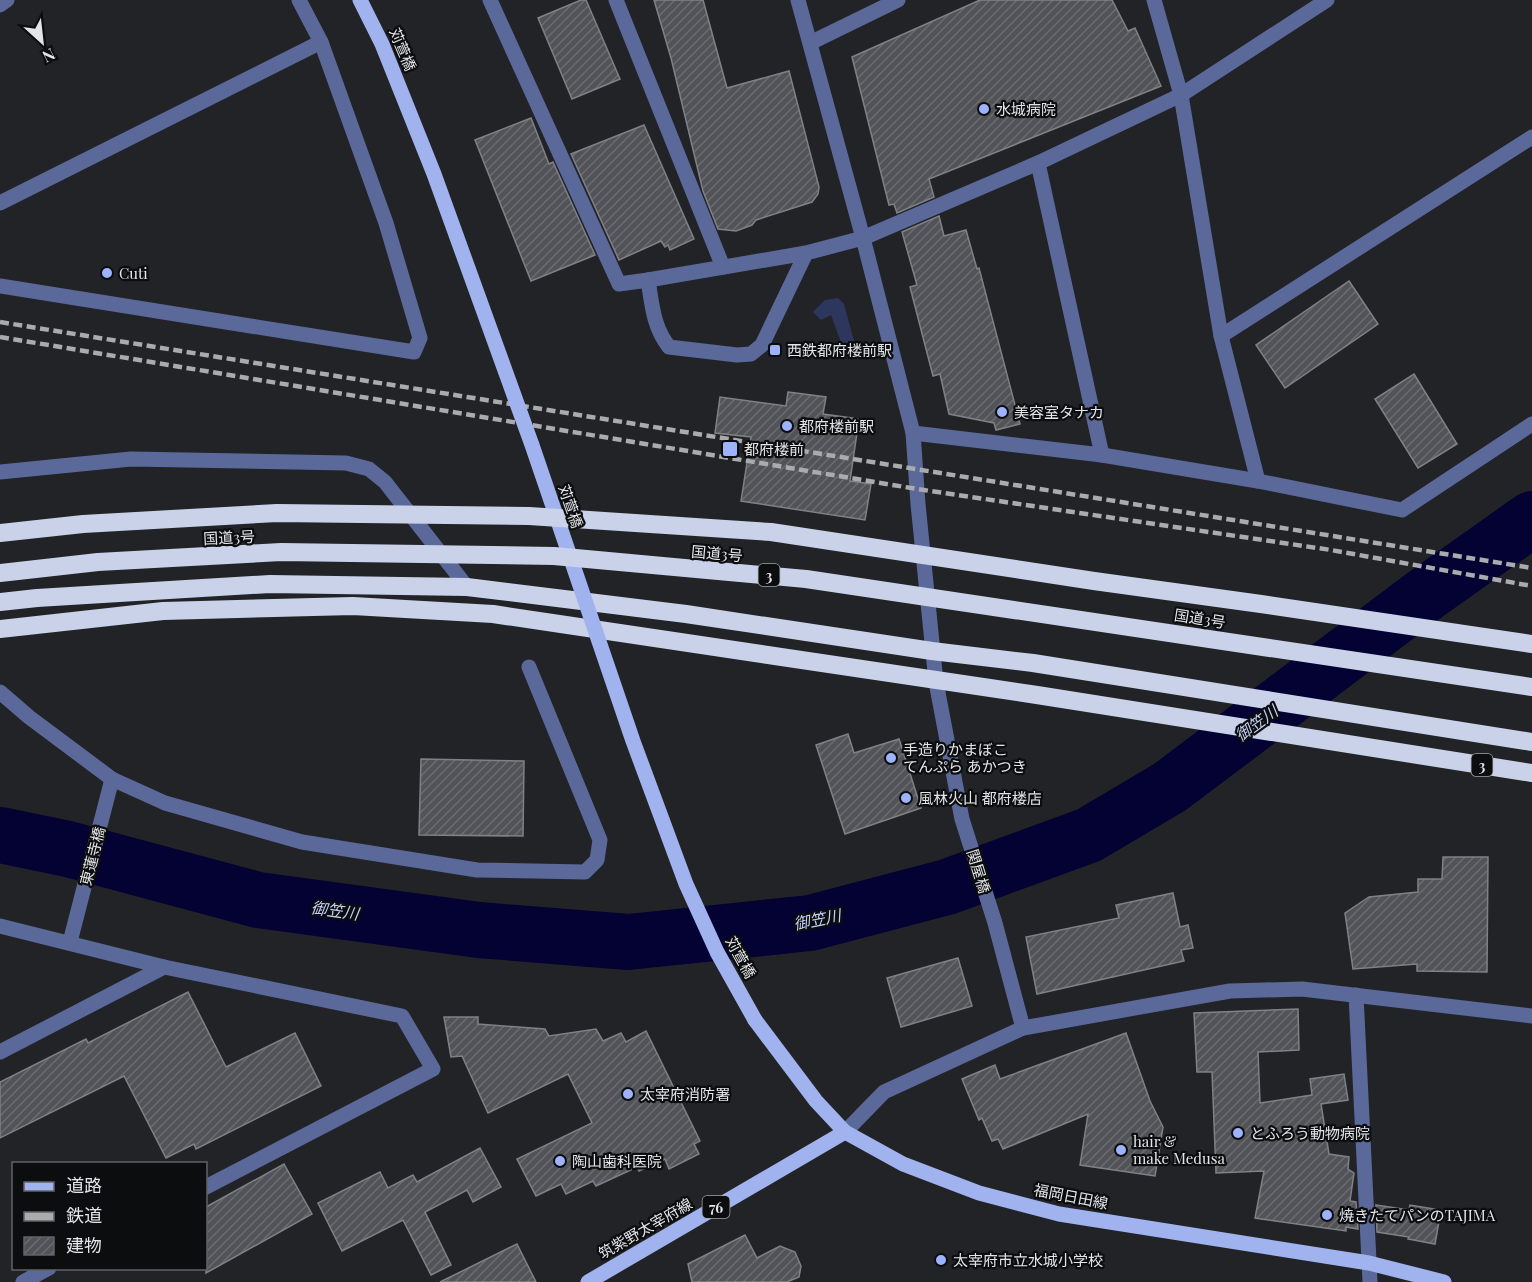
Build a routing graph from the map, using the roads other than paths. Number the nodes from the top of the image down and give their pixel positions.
1 (7, 0) edge
2 (299, 0) edge
3 (360, 0) edge
4 (490, 0) edge
5 (616, 0) edge
6 (798, 0) edge
7 (898, 0) edge
8 (1154, 0) edge
9 (1328, 0) edge
10 (0, 5) edge
11 (321, 42) junction
12 (810, 43) junction
13 (1181, 95) junction
14 (1532, 137) edge
15 (1038, 163) junction
16 (0, 203) edge
17 (863, 238) junction
18 (806, 253) junction
19 (723, 267) junction
20 (648, 280) junction
21 (0, 285) edge
22 (1221, 336) junction
23 (1532, 424) edge
24 (913, 433) junction
25 (1102, 455) junction
26 (0, 472) edge
27 (1258, 481) junction
28 (0, 533) edge
29 (0, 573) edge
30 (467, 587) junction
31 (0, 602) edge
32 (0, 628) edge
33 (1532, 644) edge
34 (932, 651) junction
35 (529, 667) dead end
36 (936, 682) junction
37 (1532, 687) edge
38 (0, 692) edge
39 (1532, 742) edge
40 (1532, 773) edge
41 (112, 779) junction
42 (0, 926) edge
43 (70, 942) junction
44 (164, 967) junction
45 (1356, 995) junction
46 (1532, 1016) edge
47 (755, 1020) joint
48 (1023, 1028) junction
49 (0, 1052) edge
50 (845, 1132) junction
51 (207, 1186) edge
52 (1369, 1263) junction
53 (47, 1270) edge
54 (23, 1282) edge
55 (588, 1282) edge
56 (1370, 1282) edge
57 (1444, 1282) edge

1 - 10 street
2 - 11 street
3 - 47 main road, 苅萱橋, bridge
4 - 20 street
5 - 19 street
6 - 12 street, 関屋橋
7 - 12 street
8 - 13 street
9 - 13 street
11 - 16 street
11 - 21 street
12 - 17 street, 関屋橋
13 - 15 street
13 - 22 street
14 - 22 street
15 - 17 street
15 - 25 street
17 - 18 street
17 - 24 street, 関屋橋
18 - 19 street
18 - 20 street
19 - 20 street
22 - 27 street
23 - 27 street
24 - 25 street
24 - 34 street, 関屋橋
25 - 27 street
26 - 30 street
28 - 33 highway, 国道3号, bridge
29 - 37 highway, 国道3号 / 3, bridge
30 - 31 highway, 3
30 - 34 highway, 3
32 - 36 highway, 3
34 - 36 street, 関屋橋
34 - 39 highway, 3
35 - 41 street
36 - 40 highway, 3
36 - 48 street, 関屋橋
38 - 41 street
41 - 43 street, 東蓮寺橋
42 - 43 street
43 - 44 street
44 - 49 street
44 - 51 street
45 - 46 street
45 - 48 street
45 - 52 street
47 - 50 main road, 福岡日田線
48 - 50 street
50 - 52 main road, 福岡日田線
50 - 55 main road, 筑紫野太宰府線 / 76
52 - 56 street
52 - 57 main road, 福岡日田線
53 - 54 street

